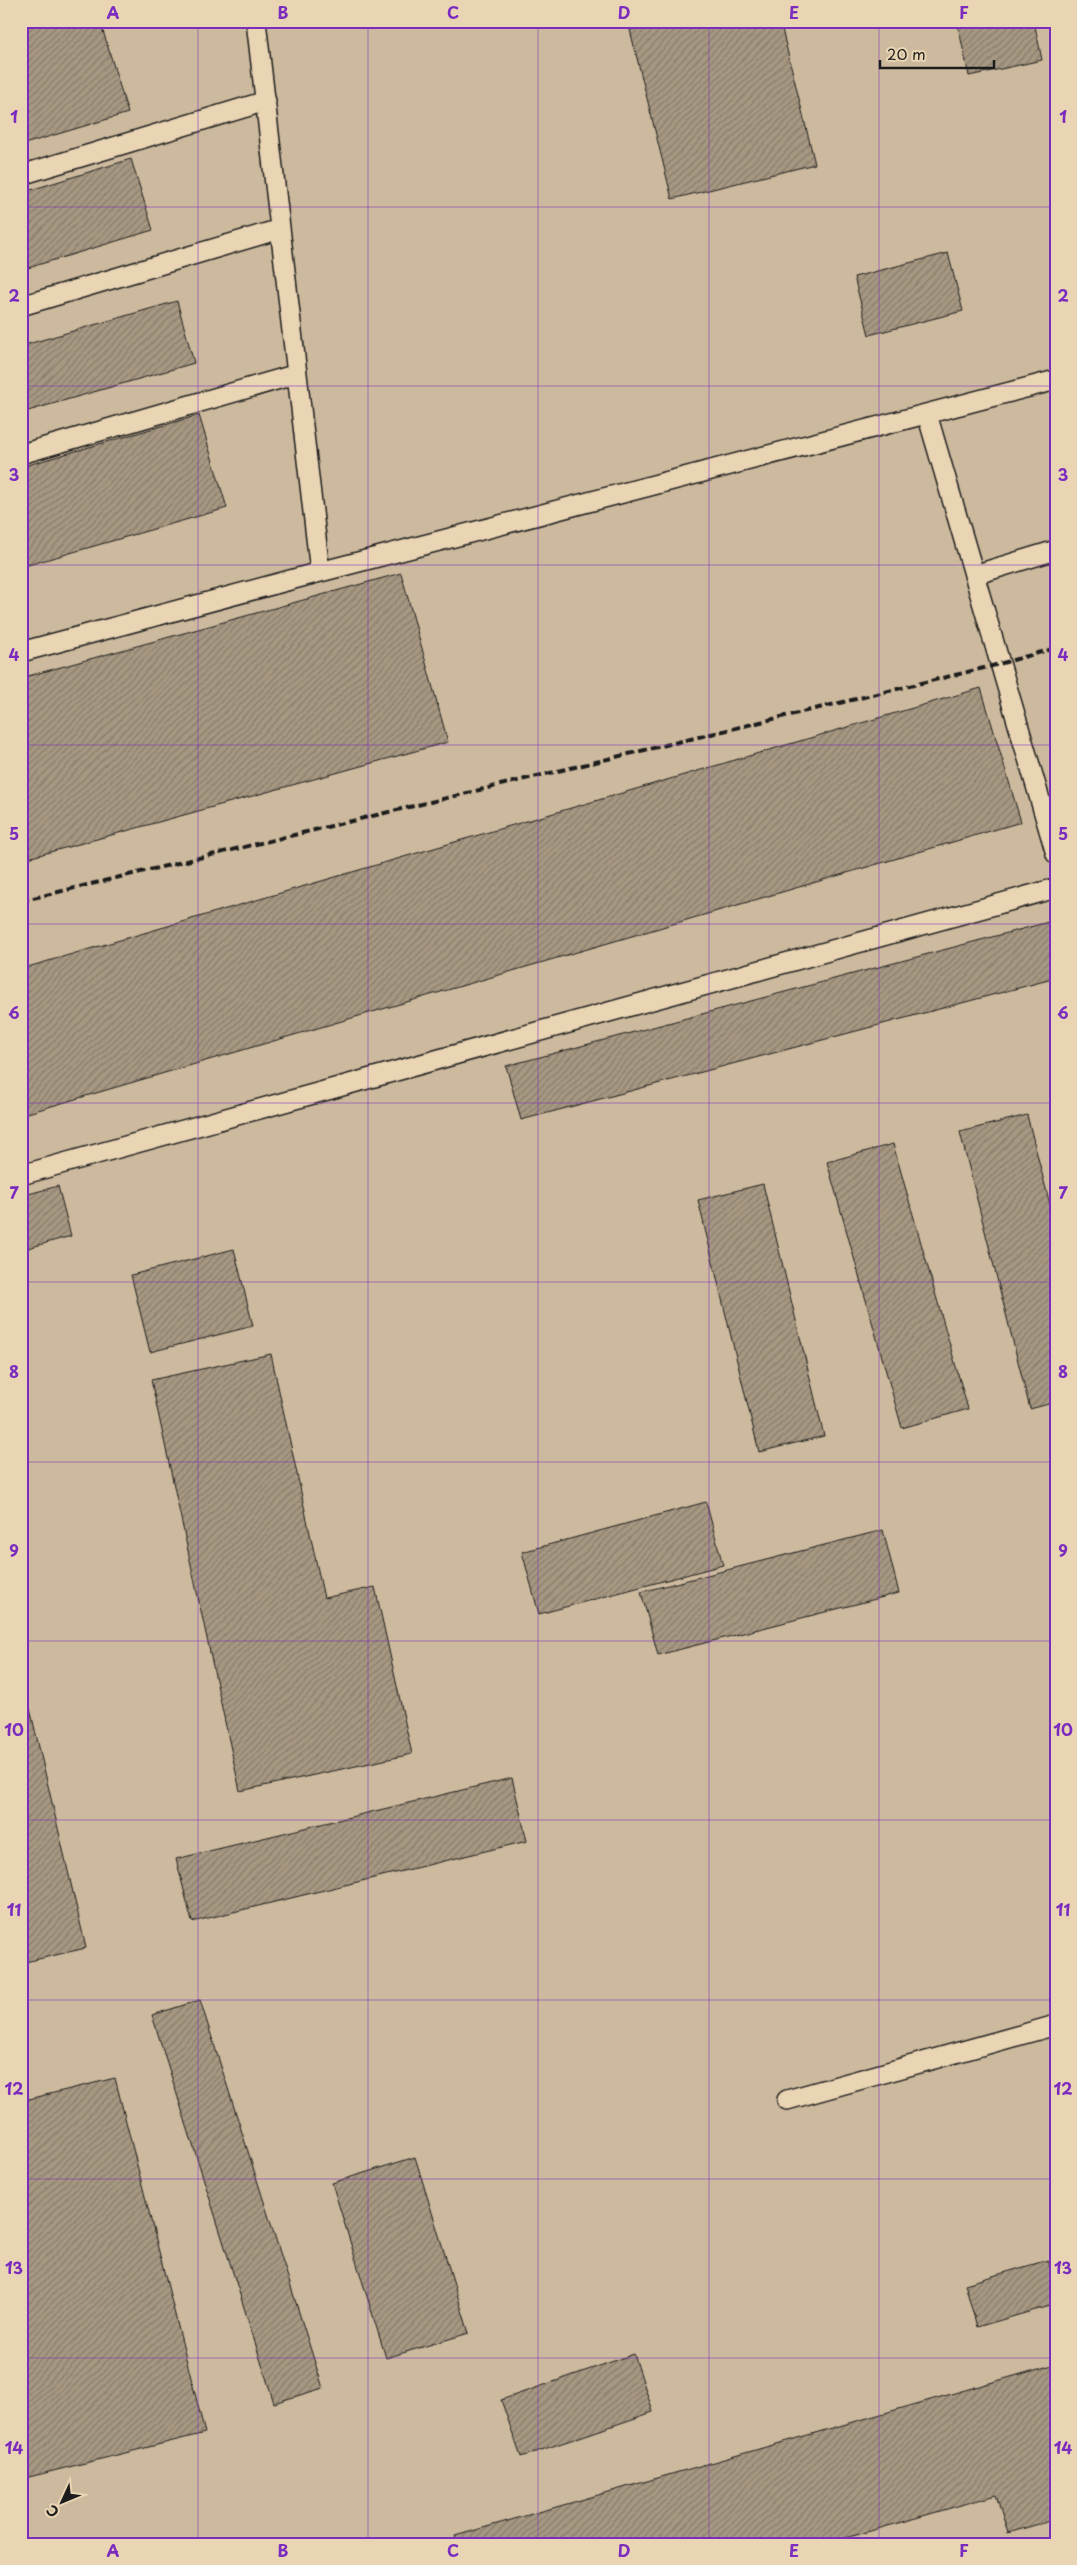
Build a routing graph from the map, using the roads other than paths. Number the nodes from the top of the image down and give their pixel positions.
1 (256, 21) edge
2 (266, 101) junction
3 (21, 176) edge
4 (280, 229) junction
5 (21, 306) edge
6 (297, 374) junction
7 (1056, 380) edge
8 (927, 414) junction
9 (21, 454) edge
10 (1056, 550) edge
11 (320, 572) junction
12 (974, 575) junction
13 (21, 652) edge
14 (1056, 854) edge
15 (1056, 888) edge
16 (21, 1175) edge
17 (1056, 2025) edge
18 (787, 2100) dead end

1 - 2 lane
2 - 3 lane
2 - 4 lane
4 - 5 lane
4 - 6 lane
6 - 9 lane
6 - 11 lane
7 - 8 lane
8 - 11 lane
8 - 12 lane
10 - 12 lane
11 - 13 lane
12 - 14 lane
15 - 16 lane
17 - 18 lane

